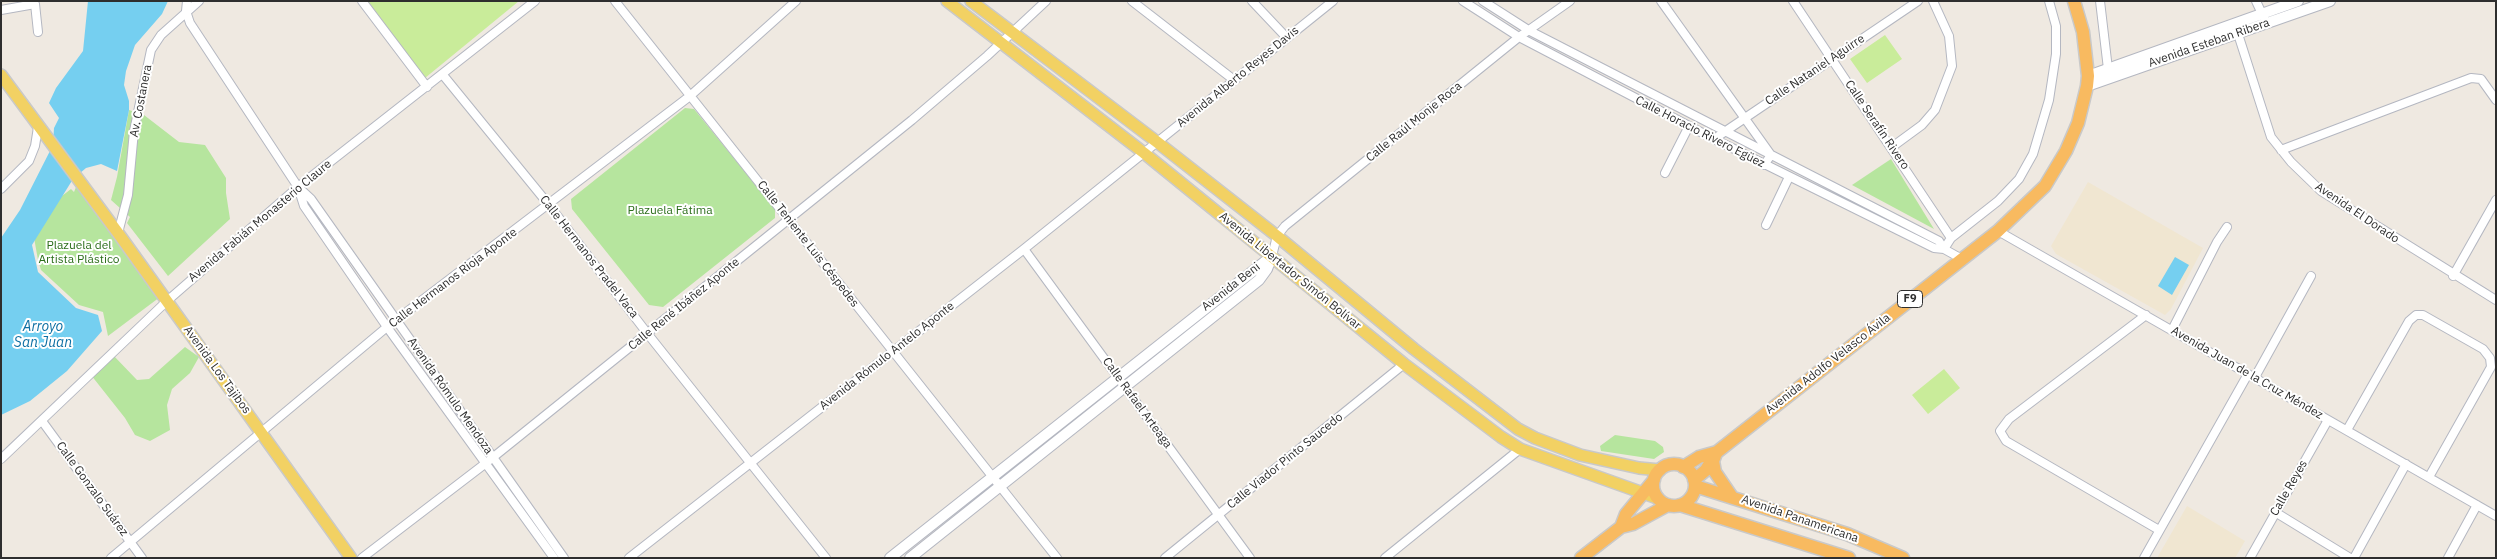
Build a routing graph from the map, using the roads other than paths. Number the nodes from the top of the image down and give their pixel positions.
1 (187, 1) edge
2 (199, 1) edge
3 (362, 1) edge
4 (535, 1) edge
5 (615, 1) edge
6 (796, 1) edge
7 (947, 1) edge
8 (971, 1) edge
9 (1046, 1) edge
10 (1132, 1) edge
11 (1252, 1) edge
12 (1333, 1) edge
13 (1463, 1) edge
14 (1482, 1) edge
15 (1570, 1) edge
16 (1661, 1) edge
17 (1793, 1) edge
18 (1918, 1) edge
19 (1933, 1) edge
20 (2049, 1) edge
21 (2074, 1) edge
22 (2100, 1) edge
23 (2256, 1) edge
24 (2298, 1) edge
25 (2330, 1) edge
26 (1, 10) edge
27 (186, 11) junction
28 (2264, 19) junction
29 (1530, 31) junction
30 (38, 32) dead end
31 (1011, 32) junction
32 (2238, 34) junction
33 (1519, 37) junction
34 (1287, 38) junction
35 (1000, 43) junction
36 (1832, 57) junction
37 (2108, 69) junction
38 (1, 75) edge
39 (443, 75) junction
40 (1234, 80) junction
41 (2088, 81) junction
42 (426, 87) junction
43 (690, 96) junction
44 (2496, 100) edge
45 (1744, 118) junction
46 (1688, 126) junction
47 (40, 128) junction
48 (1726, 132) junction
49 (1714, 140) junction
50 (1157, 142) junction
51 (1892, 147) junction
52 (2281, 150) junction
53 (1144, 153) junction
54 (1771, 155) junction
55 (1764, 165) junction
56 (1665, 173) dead end
57 (1789, 177) junction
58 (298, 187) junction
59 (1, 190) edge
60 (2496, 200) edge
61 (548, 205) junction
62 (788, 219) junction
63 (1766, 225) dead end
64 (2227, 227) dead end
65 (1998, 232) junction
66 (118, 233) junction
67 (1278, 236) junction
68 (1952, 238) junction
69 (1024, 249) junction
70 (1944, 249) junction
71 (1272, 256) junction
72 (1962, 259) junction
73 (2311, 276) dead end
74 (2453, 276) junction
75 (2496, 300) edge
76 (167, 301) junction
77 (2146, 315) junction
78 (397, 320) junction
79 (387, 327) junction
80 (2172, 330) junction
81 (648, 334) junction
82 (893, 351) junction
83 (1404, 364) junction
84 (2252, 376) junction
85 (1119, 377) junction
86 (1125, 386) junction
87 (2328, 420) junction
88 (42, 421) junction
89 (2347, 430) junction
90 (261, 431) junction
91 (1520, 449) junction
92 (1717, 452) junction
93 (493, 457) junction
94 (1, 459) edge
95 (486, 463) junction
96 (750, 463) junction
97 (2406, 464) junction
98 (1683, 467) junction
99 (1657, 475) junction
100 (2429, 477) junction
101 (993, 478) junction
102 (1694, 483) junction
103 (1000, 487) junction
104 (1642, 493) junction
105 (1732, 497) junction
106 (1668, 503) junction
107 (2477, 505) junction
108 (2275, 512) junction
109 (1218, 516) junction
110 (2496, 516) edge
111 (1620, 527) junction
112 (2159, 530) junction
113 (131, 542) junction
114 (111, 558) edge
115 (142, 558) edge
116 (352, 558) edge
117 (362, 558) edge
118 (554, 558) edge
119 (564, 558) edge
120 (629, 558) edge
121 (826, 558) edge
122 (890, 558) edge
123 (910, 558) edge
124 (1057, 558) edge
125 (1164, 558) edge
126 (1250, 558) edge
127 (1385, 558) edge
128 (1581, 558) edge
129 (1850, 558) edge
130 (1903, 558) edge
131 (2144, 558) edge
132 (2250, 558) edge
133 (2350, 558) edge
134 (2354, 558) edge
135 (2448, 558) edge

1 - 27 street
2 - 27 street, Av. Costanera
3 - 42 street
4 - 39 street, Avenida Fabián Monasterio Claure
5 - 43 street, Calle Teniente Luis Céspedes
6 - 43 street, Calle Hermanos Rioja Aponte
7 - 35 main road, Avenida Libertador Simón Bolívar
8 - 31 main road, Avenida Libertador Simón Bolívar
9 - 31 street, Calle René Ibáñez Aponte
10 - 40 street
11 - 34 street
12 - 34 street, Avenida Alberto Reyes Davis
13 - 33 street, Calle Horacio Rivero Egüez
14 - 29 street, Calle Horacio Rivero Egüez
15 - 29 street, Calle Raúl Monje Roca
16 - 45 street
17 - 36 street, Calle Serafín Rivero
18 - 36 street, Calle Nataniel Aguirre
19 - 51 street
20 - 68 street
21 - 41 highway, F9
22 - 37 street
23 - 28 street
24 - 28 main road, Avenida Esteban Ribera
25 - 28 main road, Avenida Esteban Ribera
26 - 30 street
27 - 58 street, Avenida Rómulo Mendoza
27 - 66 street, Av. Costanera
28 - 32 main road, Avenida Esteban Ribera
28 - 37 main road, Avenida Esteban Ribera
29 - 33 street, Calle Raúl Monje Roca
29 - 48 street, Calle Horacio Rivero Egüez
31 - 35 street, Calle René Ibáñez Aponte
31 - 50 main road, Avenida Libertador Simón Bolívar
32 - 41 main road, Avenida Esteban Ribera
32 - 52 street, Avenida El Dorado
33 - 46 street, Calle Horacio Rivero Egüez
33 - 67 street, Calle Raúl Monje Roca
34 - 40 street, Avenida Alberto Reyes Davis
35 - 53 main road, Avenida Libertador Simón Bolívar
35 - 62 street, Calle René Ibáñez Aponte
36 - 45 street, Calle Nataniel Aguirre
36 - 51 street, Calle Serafín Rivero
37 - 41 main road, Avenida Esteban Ribera
38 - 47 main road, Avenida Los Tajibos
39 - 42 street, Avenida Fabián Monasterio Claure
39 - 61 street, Calle Hermanos Pradel Vaca
40 - 50 street, Avenida Alberto Reyes Davis
41 - 65 highway, Avenida Adolfo Velasco Ávila / F9
42 - 58 street, Avenida Fabián Monasterio Claure
43 - 61 street, Calle Hermanos Rioja Aponte
43 - 62 street, Calle Teniente Luis Céspedes
44 - 52 street
45 - 48 street, Calle Nataniel Aguirre
45 - 54 street
46 - 49 street, Calle Horacio Rivero Egüez
46 - 56 street
47 - 59 street
47 - 66 main road, Avenida Los Tajibos
48 - 49 street, Calle Nataniel Aguirre
48 - 54 street, Calle Horacio Rivero Egüez
49 - 55 street, Calle Horacio Rivero Egüez
50 - 53 street, Avenida Alberto Reyes Davis
50 - 67 main road, Avenida Libertador Simón Bolívar
51 - 68 street, Calle Serafín Rivero
52 - 74 street, Avenida El Dorado
53 - 69 street, Avenida Rómulo Antelo Aponte
53 - 71 main road, Avenida Libertador Simón Bolívar
54 - 55 street
54 - 70 street, Calle Horacio Rivero Egüez
55 - 57 street, Calle Horacio Rivero Egüez
57 - 63 street
57 - 70 street, Calle Horacio Rivero Egüez
58 - 76 street, Avenida Fabián Monasterio Claure
58 - 78 street, Avenida Rómulo Mendoza
58 - 79 street, Avenida Rómulo Mendoza
60 - 74 street
61 - 78 street, Calle Hermanos Rioja Aponte
61 - 81 street, Calle Hermanos Pradel Vaca
62 - 81 street, Calle René Ibáñez Aponte
62 - 82 street, Calle Teniente Luis Céspedes
64 - 80 street
65 - 72 highway, Avenida Adolfo Velasco Ávila / F9
65 - 77 street, Avenida Juan de la Cruz Méndez
66 - 76 main road, Avenida Los Tajibos
67 - 71 street, Calle Raúl Monje Roca
67 - 99 main road, Avenida Libertador Simón Bolívar
68 - 70 street
69 - 82 street, Avenida Rómulo Antelo Aponte
69 - 85 street, Calle Rafael Arteaga
70 - 72 street, Calle Horacio Rivero Egüez
71 - 83 main road, Avenida Libertador Simón Bolívar
71 - 85 main road, Avenida Beni
71 - 86 main road, Avenida Beni
72 - 92 highway, Avenida Adolfo Velasco Ávila / F9
73 - 84 street
74 - 75 street, Avenida El Dorado
76 - 88 street, Avenida Fabián Monasterio Claure
76 - 90 main road, Avenida Los Tajibos
77 - 80 street, Avenida Juan de la Cruz Méndez
77 - 112 street
78 - 79 street, Calle Hermanos Rioja Aponte
78 - 93 street, Avenida Rómulo Mendoza
79 - 90 street, Calle Hermanos Rioja Aponte
79 - 95 street, Avenida Rómulo Mendoza
80 - 84 street, Avenida Juan de la Cruz Méndez
81 - 93 street, Calle René Ibáñez Aponte
81 - 96 street, Calle Hermanos Pradel Vaca
82 - 96 street, Avenida Rómulo Antelo Aponte
82 - 101 street, Calle Teniente Luis Céspedes
83 - 91 main road, Avenida Libertador Simón Bolívar
83 - 109 street, Calle Viador Pinto Saucedo
84 - 87 street, Avenida Juan de la Cruz Méndez
84 - 112 street
85 - 86 street, Calle Rafael Arteaga
85 - 101 main road, Avenida Beni
86 - 103 main road, Avenida Beni
86 - 109 street, Calle Rafael Arteaga
87 - 89 street, Avenida Juan de la Cruz Méndez
87 - 108 street, Calle Reyes
88 - 94 street, Avenida Fabián Monasterio Claure
88 - 113 street, Calle Gonzalo Suárez
89 - 97 street, Avenida Juan de la Cruz Méndez
89 - 100 street
90 - 113 street, Calle Hermanos Rioja Aponte
90 - 116 main road, Avenida Los Tajibos
91 - 104 main road, Avenida Libertador Simón Bolívar
91 - 127 street
92 - 98 highway, Avenida Adolfo Velasco Ávila / F9
92 - 102 highway, Avenida Adolfo Velasco Ávila / F9
92 - 105 highway
93 - 95 street, Calle René Ibáñez Aponte
93 - 119 street, Avenida Rómulo Mendoza
95 - 117 street, Calle René Ibáñez Aponte
95 - 118 street, Avenida Rómulo Mendoza
96 - 120 street, Avenida Rómulo Antelo Aponte
96 - 121 street, Calle Hermanos Pradel Vaca
97 - 100 street, Avenida Juan de la Cruz Méndez
97 - 134 street
98 - 99 highway, F9
98 - 102 highway
99 - 104 highway
99 - 106 highway
100 - 107 street, Avenida Juan de la Cruz Méndez
101 - 103 street, Calle Teniente Luis Céspedes
101 - 122 main road, Avenida Beni
102 - 105 highway, Avenida Panamericana
102 - 106 highway, F9
103 - 123 main road, Avenida Beni
103 - 124 street, Calle Teniente Luis Céspedes
104 - 106 main road, Avenida Libertador Simón Bolívar
104 - 111 highway
105 - 130 highway, Avenida Panamericana
106 - 111 highway
106 - 129 highway, Avenida Panamericana
107 - 110 street, Avenida Juan de la Cruz Méndez
107 - 135 street
108 - 132 street, Calle Reyes
108 - 133 street
109 - 125 street, Calle Viador Pinto Saucedo
109 - 126 street, Calle Rafael Arteaga
111 - 128 highway
112 - 131 street
113 - 114 street, Calle Hermanos Rioja Aponte
113 - 115 street, Calle Gonzalo Suárez

